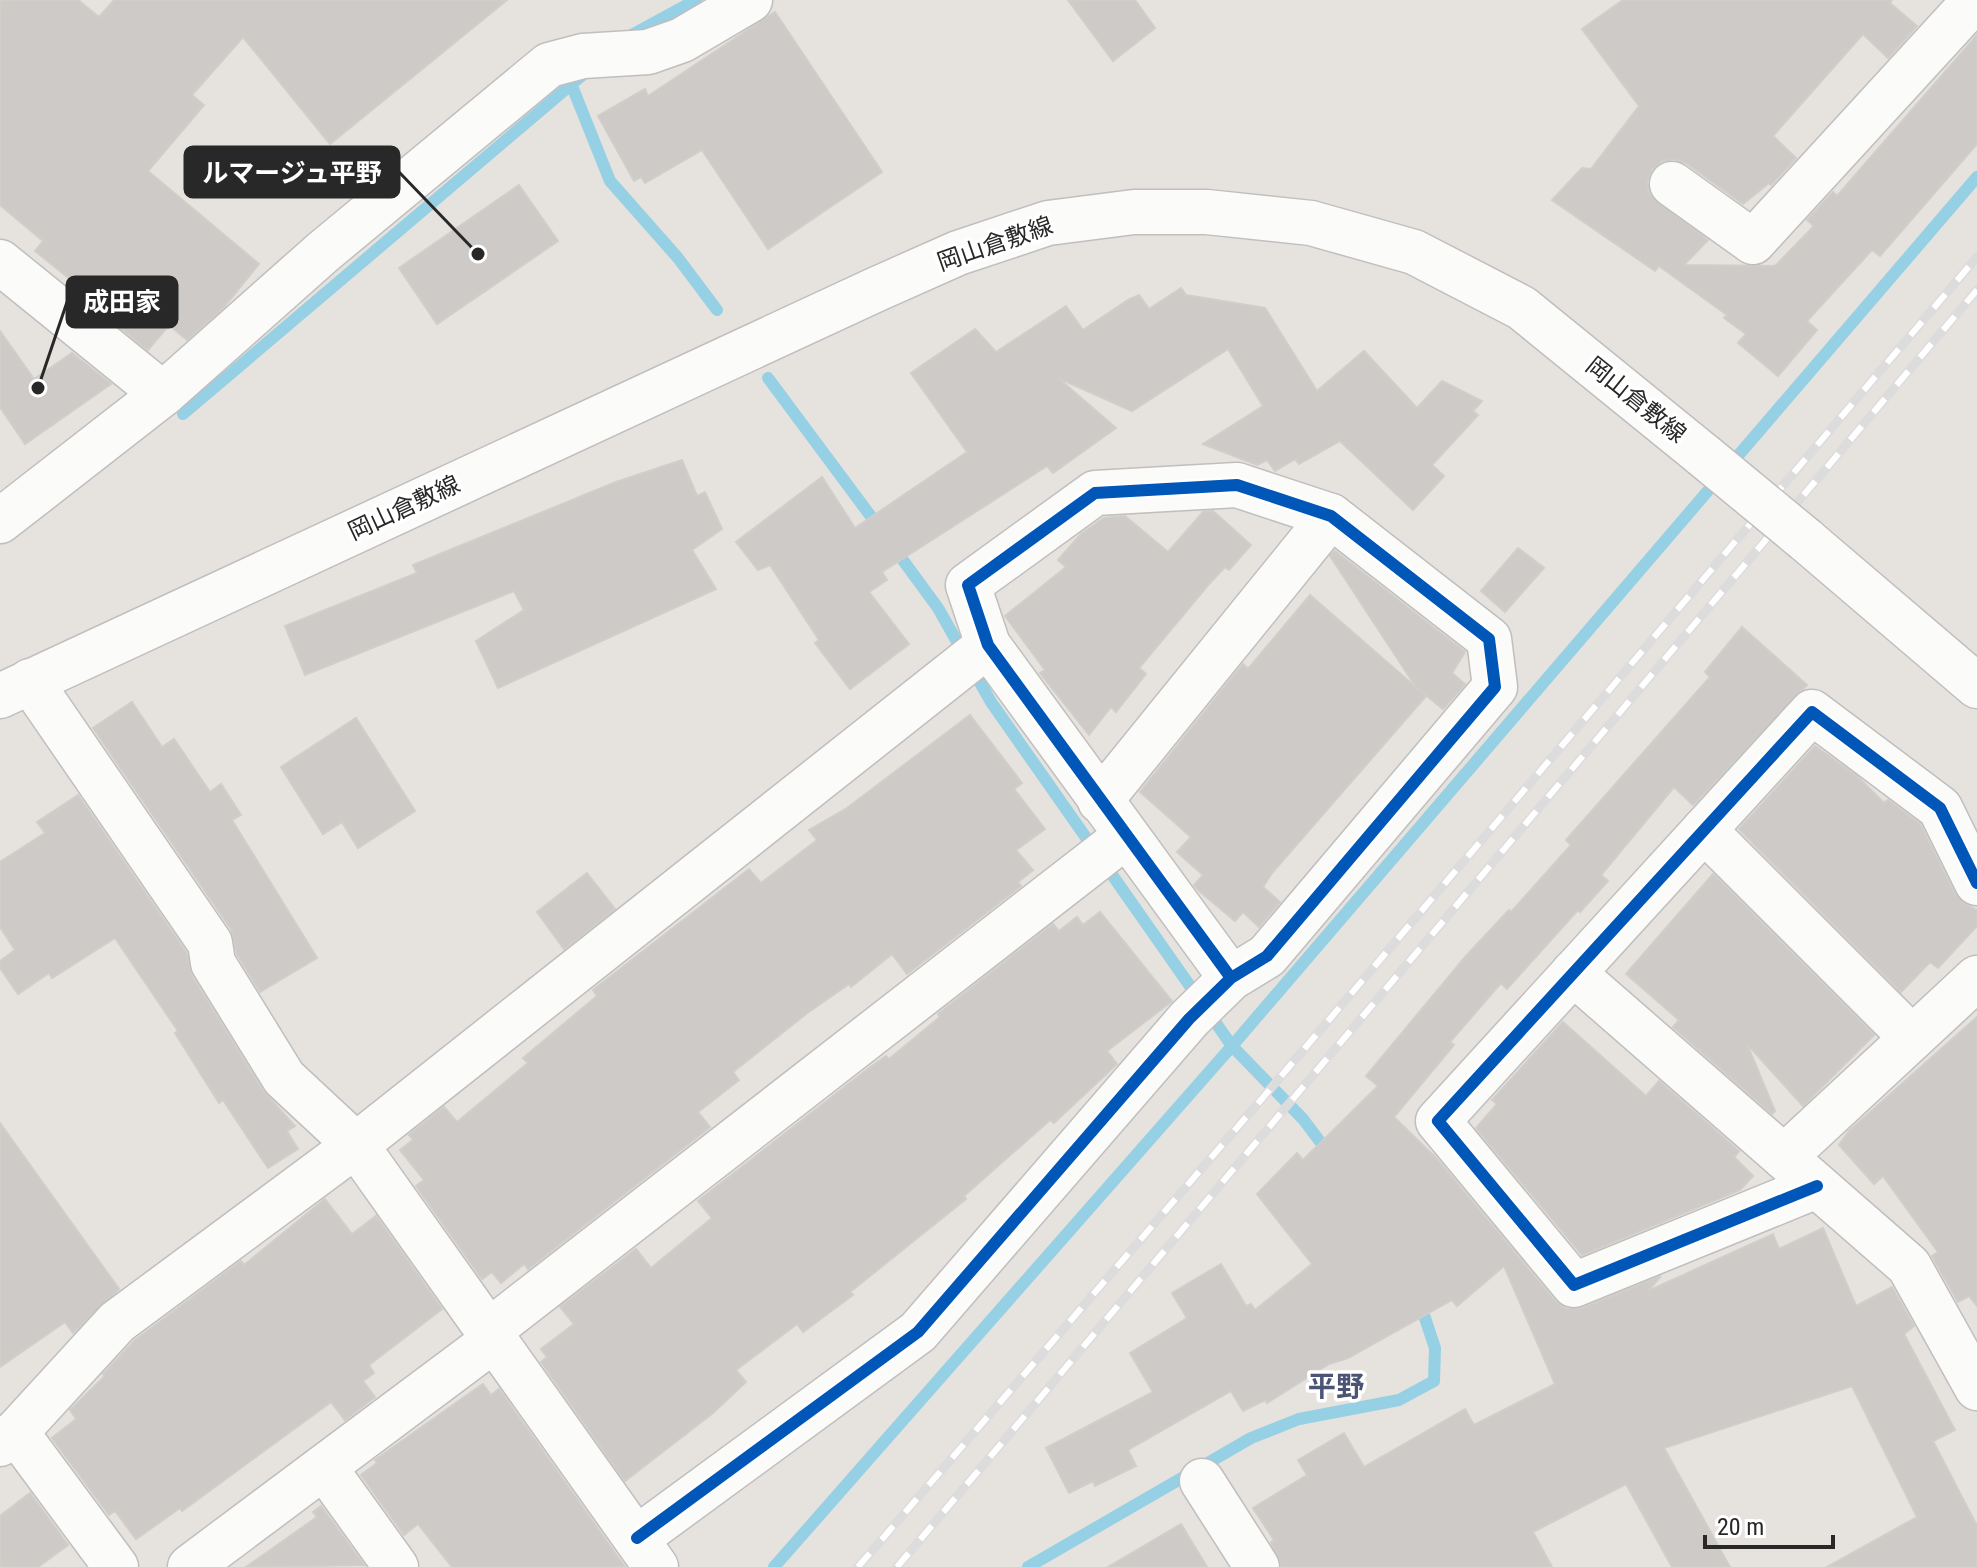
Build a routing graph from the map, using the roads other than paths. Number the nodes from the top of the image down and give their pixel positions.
1 (750, 0) edge
2 (1975, 0) edge
3 (1672, 184) dead end
4 (0, 262) edge
5 (163, 394) junction
6 (1331, 516) junction
7 (0, 521) edge
8 (973, 657) junction
9 (1977, 686) edge
10 (15, 688) edge
11 (1100, 801) junction
12 (1704, 830) junction
13 (1107, 851) junction
14 (1977, 883) edge
15 (1573, 973) junction
16 (1977, 978) edge
17 (1213, 996) junction
18 (1912, 1038) junction
19 (356, 1145) junction
20 (1784, 1157) junction
21 (1817, 1186) junction
22 (492, 1335) junction
23 (1977, 1388) edge
24 (8, 1438) edge
25 (324, 1467) junction
26 (1202, 1481) dead end
27 (646, 1553) edge
28 (116, 1567) edge
29 (190, 1567) edge
30 (396, 1567) edge
31 (1257, 1567) edge

1 - 5 street
2 - 3 street
4 - 5 street
5 - 7 street
6 - 8 street
6 - 11 street
6 - 17 street
8 - 11 street
8 - 19 street
9 - 10 street, 岡山倉敷線, bridge
10 - 19 street
11 - 13 street
12 - 14 street
12 - 15 street
12 - 18 street
13 - 17 street
13 - 22 street
15 - 20 street
15 - 21 street
16 - 18 street
17 - 27 street
18 - 20 street
19 - 22 street
19 - 24 street
20 - 21 street
21 - 23 street
22 - 25 street
22 - 27 street
24 - 28 street
25 - 29 street
25 - 30 street
26 - 31 street

